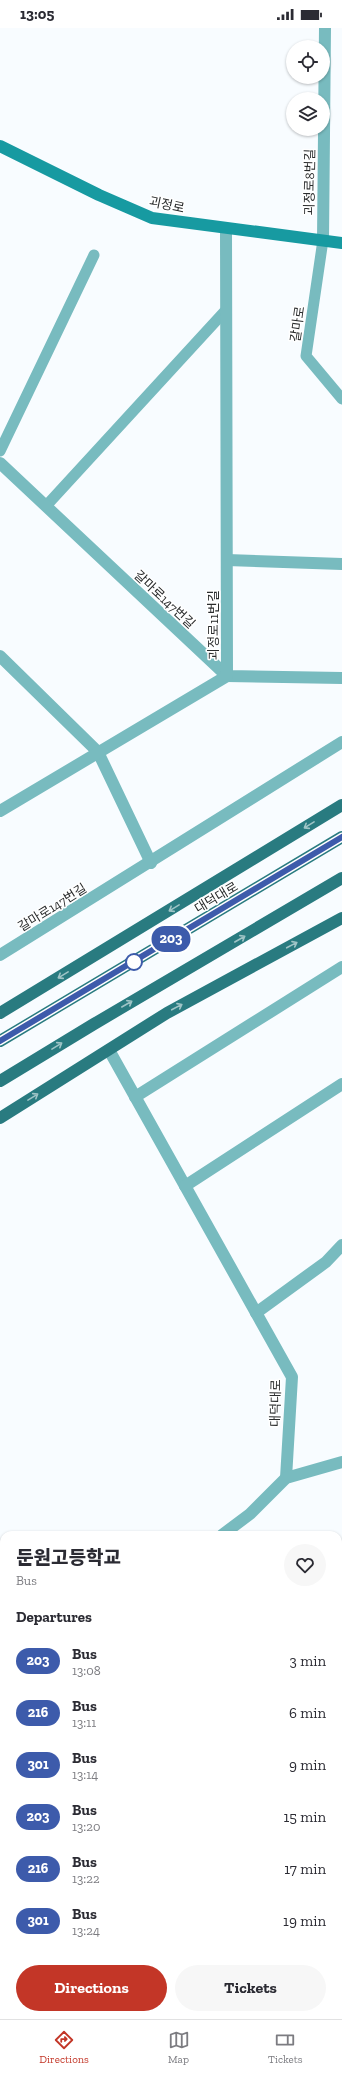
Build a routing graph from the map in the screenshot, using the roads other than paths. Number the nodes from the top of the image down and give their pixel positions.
1 (325, 28) edge
2 (0, 146) edge
3 (226, 229) junction
4 (322, 240) junction
5 (342, 243) edge
6 (94, 256) dead end
7 (226, 310) junction
8 (342, 399) edge
9 (0, 451) edge
10 (0, 464) edge
11 (46, 506) junction
12 (227, 560) junction
13 (342, 564) edge
14 (1, 658) edge
15 (227, 676) junction
16 (342, 678) edge
17 (342, 742) edge
18 (98, 752) junction
19 (342, 805) edge
20 (0, 811) edge
21 (342, 837) edge
22 (151, 863) junction
23 (338, 881) edge
24 (342, 918) edge
25 (0, 955) edge
26 (342, 967) edge
27 (0, 1013) edge
28 (0, 1041) edge
29 (108, 1050) junction
30 (0, 1081) edge
31 (342, 1084) edge
32 (135, 1097) junction
33 (0, 1118) edge
34 (185, 1186) junction
35 (342, 1245) edge
36 (256, 1313) junction
37 (342, 1462) edge
38 (286, 1478) junction
39 (227, 1531) edge

1 - 4 street, 괴정로8번길
2 - 3 main road, 괴정로
3 - 4 main road, 괴정로
3 - 7 street, 괴정로11번길
4 - 5 main road, 괴정로
4 - 8 lane, 갈마로
6 - 9 lane
7 - 11 lane
7 - 12 street, 괴정로11번길
10 - 11 street, 갈마로147번길
11 - 15 street, 갈마로147번길
12 - 13 street
12 - 15 street, 괴정로11번길
14 - 18 street
15 - 16 street
15 - 18 street, 괴정로11번길
17 - 22 street, 갈마로147번길
18 - 20 street, 괴정로11번길
18 - 22 street
19 -> 27 main road
21 - 28 main road, 대덕대로
22 - 25 street, 갈마로147번길
30 -> 23 main road
29 -> 24 main road
26 - 32 street
29 - 32 street, 대덕대로
33 -> 29 main road
31 - 34 street
32 - 34 street, 대덕대로
34 - 36 street, 대덕대로
35 - 36 street
36 - 38 street, 대덕대로
37 - 38 street
38 - 39 street

